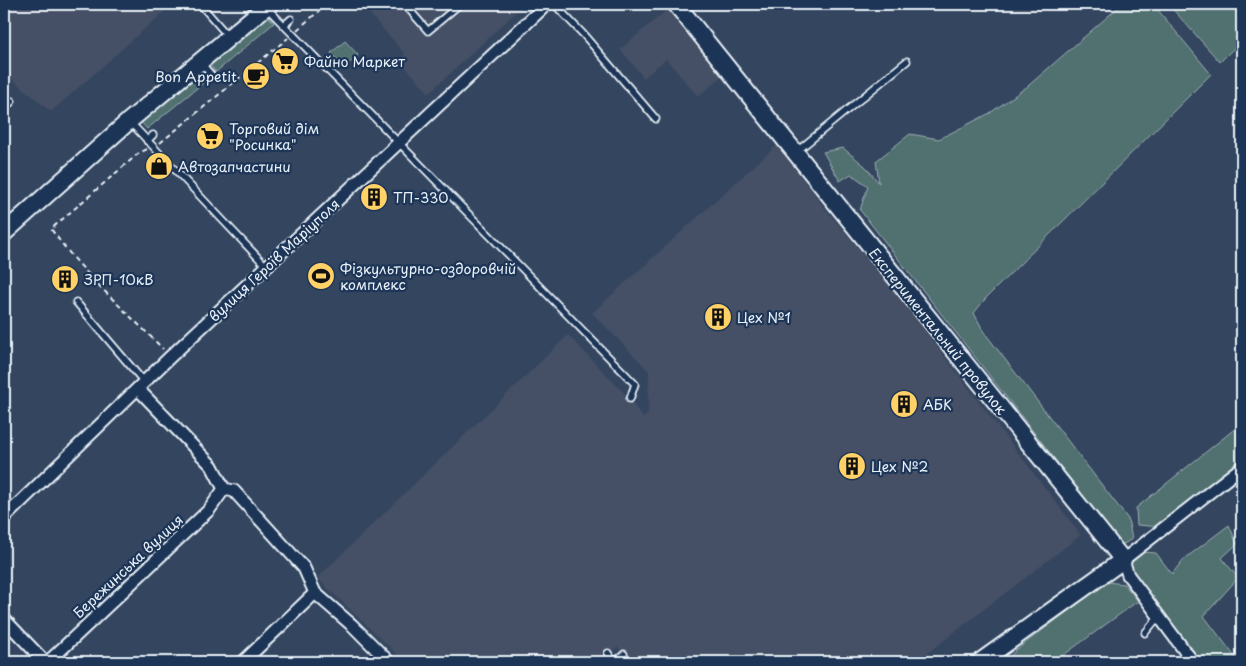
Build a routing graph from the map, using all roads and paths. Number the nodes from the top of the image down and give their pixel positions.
1 (200, 4) edge
2 (327, 4) edge
3 (460, 4) edge
4 (547, 4) edge
5 (554, 4) edge
6 (676, 4) edge
7 (268, 5) edge
8 (407, 5) edge
9 (291, 20) dead end
10 (284, 25) junction
11 (293, 33) junction
12 (229, 37) junction
13 (200, 61) junction
14 (907, 61) dead end
15 (213, 76) dead end
16 (12, 101) dead end
17 (4, 109) edge
18 (656, 119) dead end
19 (129, 121) junction
20 (153, 135) dead end
21 (146, 141) junction
22 (399, 143) junction
23 (152, 147) junction
24 (799, 163) junction
25 (4, 233) edge
26 (267, 267) junction
27 (76, 302) dead end
28 (170, 357) junction
29 (141, 385) junction
30 (630, 400) dead end
31 (1242, 467) edge
32 (224, 489) junction
33 (4, 518) edge
34 (1123, 560) junction
35 (315, 593) junction
36 (1158, 616) junction
37 (4, 619) edge
38 (1145, 633) dead end
39 (608, 653) dead end
40 (624, 654) dead end
41 (386, 661) edge
42 (47, 662) edge
43 (242, 662) edge
44 (615, 662) edge
45 (980, 662) edge
46 (1193, 662) edge

1 - 12 lane
2 - 11 path
3 - 8 lane
4 - 22 street, вулиця Героїв Маріуполя
5 - 18 lane
6 - 24 street, Експериментальний провулок
7 - 10 lane
7 - 12 street
9 - 10 lane
10 - 11 lane
11 - 22 lane
11 - 23 path
12 - 13 street
13 - 15 lane
13 - 19 street
14 - 24 lane
16 - 17 lane
19 - 21 lane
19 - 25 street
20 - 21 lane
21 - 23 lane
22 - 26 street, вулиця Героїв Маріуполя
22 - 30 lane
23 - 26 lane
23 - 28 path
24 - 34 street, Експериментальний провулок
26 - 28 street, вулиця Героїв Маріуполя
27 - 29 lane
28 - 29 street, вулиця Героїв Маріуполя
29 - 32 street
29 - 33 street, вулиця Героїв Маріуполя
31 - 34 street
32 - 35 street
32 - 42 street, Бережинська вулиця
34 - 36 street, Експериментальний провулок
34 - 45 street
35 - 41 street
35 - 43 street
36 - 38 lane
36 - 46 street, Експериментальний провулок
37 - 42 street
39 - 44 lane
40 - 44 lane

